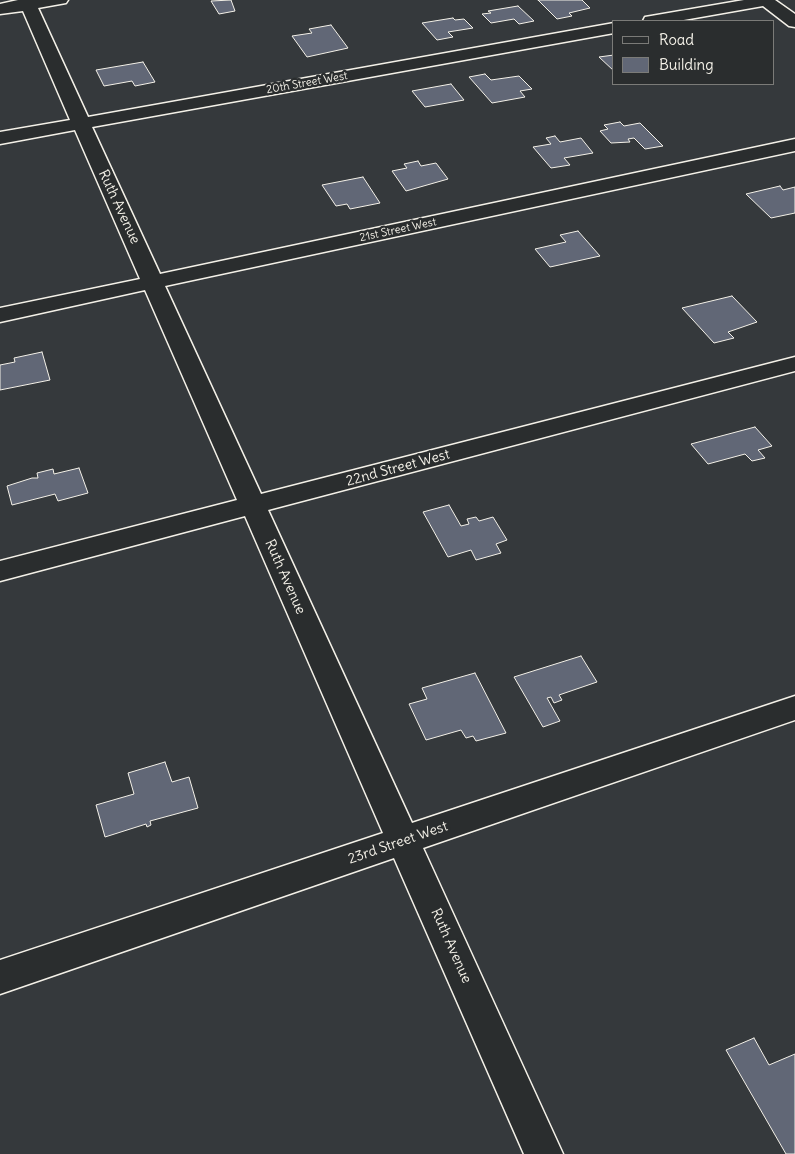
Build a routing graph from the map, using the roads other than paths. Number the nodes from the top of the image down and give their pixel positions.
1 (60, 0) edge
2 (765, 0) edge
3 (27, 2) edge
4 (0, 9) edge
5 (656, 20) edge
6 (795, 22) edge
7 (612, 28) edge
8 (81, 124) junction
9 (0, 138) edge
10 (795, 145) edge
11 (152, 282) junction
12 (0, 315) edge
13 (795, 364) edge
14 (252, 505) junction
15 (0, 571) edge
16 (795, 708) edge
17 (404, 841) junction
18 (0, 978) edge
19 (544, 1154) edge

1 - 3 street
2 - 5 street
2 - 6 street
3 - 4 street
3 - 8 street, Ruth Avenue
7 - 8 street, 20th Street West
8 - 9 street, 20th Street West
8 - 11 street, Ruth Avenue
10 - 11 street, 21st Street West
11 - 12 street, 21st Street West
11 - 14 street, Ruth Avenue
13 - 14 street, 22nd Street West
14 - 15 street, 22nd Street West
14 - 17 street, Ruth Avenue
16 - 17 street, 23rd Street West
17 - 18 street, 23rd Street West
17 - 19 street, Ruth Avenue

